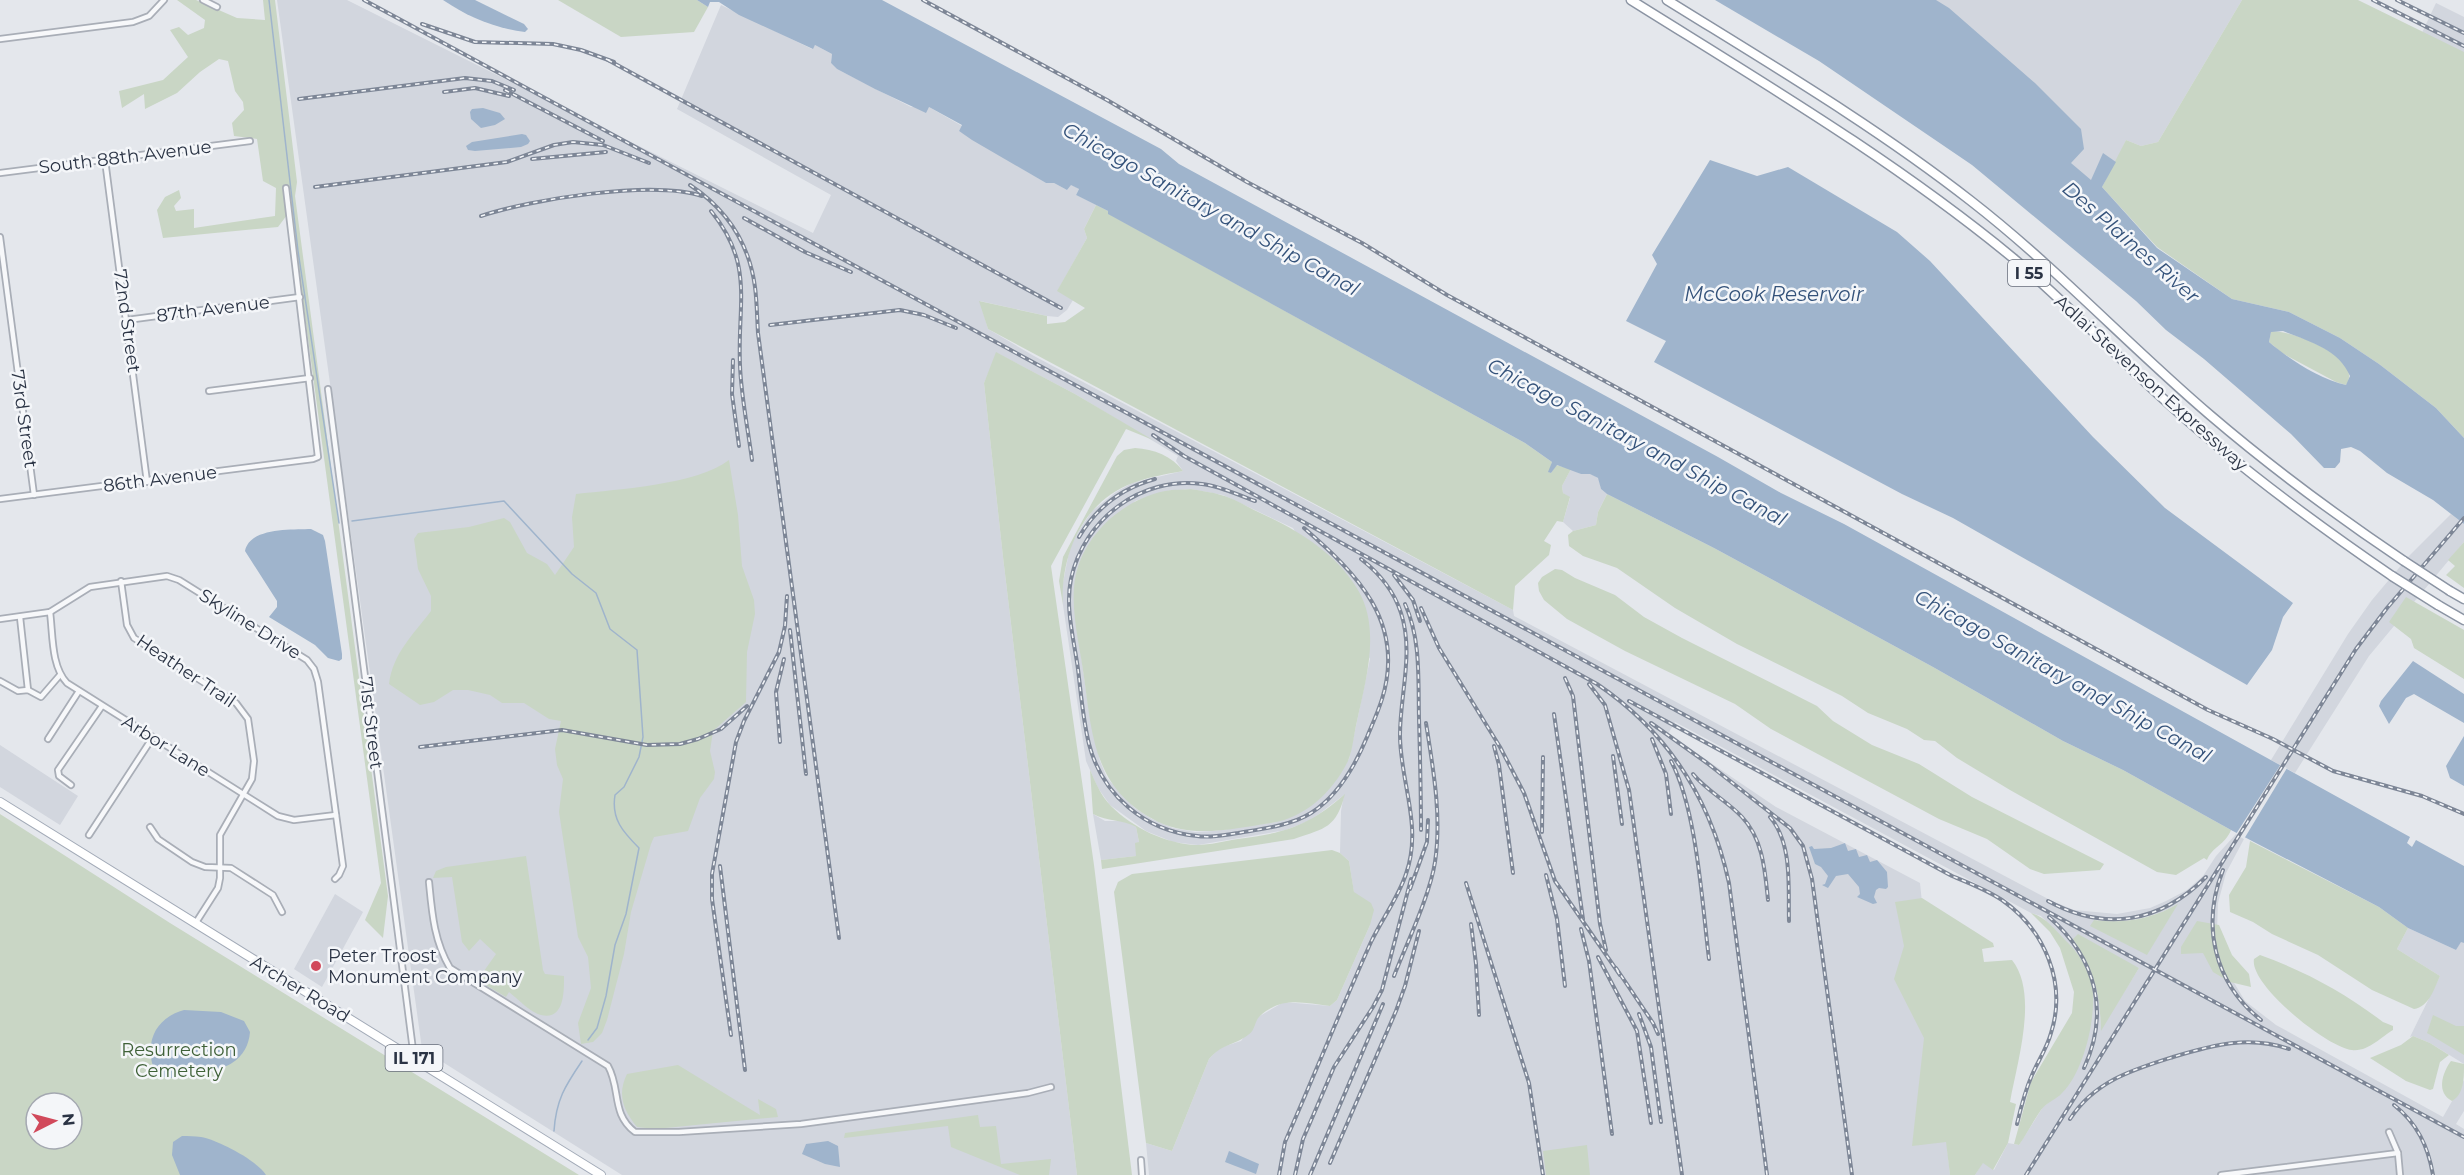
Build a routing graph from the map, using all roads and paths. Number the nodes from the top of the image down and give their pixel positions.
1 (164, 0) edge
2 (203, 0) edge
3 (1632, 0) edge
4 (1667, 0) edge
5 (217, 7) dead end
6 (0, 39) edge
7 (250, 141) dead end
8 (105, 160) junction
9 (0, 173) edge
10 (286, 188) dead end
11 (0, 237) edge
12 (300, 297) junction
13 (127, 320) junction
14 (310, 378) junction
15 (328, 389) dead end
16 (209, 391) dead end
17 (147, 482) junction
18 (34, 495) junction
19 (0, 499) edge
20 (121, 581) junction
21 (2464, 599) edge
22 (50, 612) junction
23 (20, 617) junction
24 (0, 619) edge
25 (2464, 620) edge
26 (60, 675) junction
27 (0, 681) edge
28 (28, 690) junction
29 (79, 691) junction
30 (102, 706) junction
31 (153, 737) junction
32 (48, 739) dead end
33 (71, 784) dead end
34 (243, 794) junction
35 (0, 802) edge
36 (336, 815) junction
37 (150, 827) dead end
38 (89, 836) dead end
39 (221, 866) junction
40 (335, 879) dead end
41 (429, 882) dead end
42 (282, 912) dead end
43 (195, 924) junction
44 (414, 1058) junction
45 (1051, 1087) dead end
46 (2389, 1132) dead end
47 (2397, 1153) junction
48 (1141, 1160) dead end
49 (601, 1175) edge
50 (1142, 1175) edge
51 (2222, 1175) edge
52 (2400, 1175) edge

1 - 6 street
2 - 5 street
3 - 25 highway, Adlai Stevenson Expressway / I 55, bridge
4 - 21 highway, Adlai Stevenson Expressway / I 55, bridge
7 - 8 street, South 88th Avenue
8 - 9 street, South 88th Avenue
8 - 13 street, 72nd Street
10 - 12 street
11 - 18 street, 73rd Street
12 - 13 street, 87th Avenue
12 - 14 street
13 - 17 street, 72nd Street
14 - 16 street
14 - 17 street, 86th Avenue
15 - 44 street, 71st Street
17 - 18 street, 86th Avenue
18 - 19 street, 86th Avenue
20 - 22 street, Skyline Drive
20 - 34 street, Heather Trail
20 - 36 street, Skyline Drive
22 - 23 street
22 - 26 street
23 - 24 street
23 - 28 street
26 - 28 street
26 - 29 street, Arbor Lane
27 - 28 street
29 - 30 street, Arbor Lane
29 - 32 street
30 - 31 street, Arbor Lane
30 - 33 street
31 - 34 street, Arbor Lane
31 - 38 street
34 - 36 street, Arbor Lane
34 - 39 street, Heather Trail
35 - 43 main road, Archer Road / IL 171
36 - 40 street, Skyline Drive
37 - 39 street
39 - 42 street
39 - 43 street, Heather Trail
41 - 45 street
43 - 44 main road, Archer Road / IL 171
44 - 49 main road, Archer Road / IL 171
46 - 47 street
47 - 51 street
47 - 52 street
48 - 50 street

